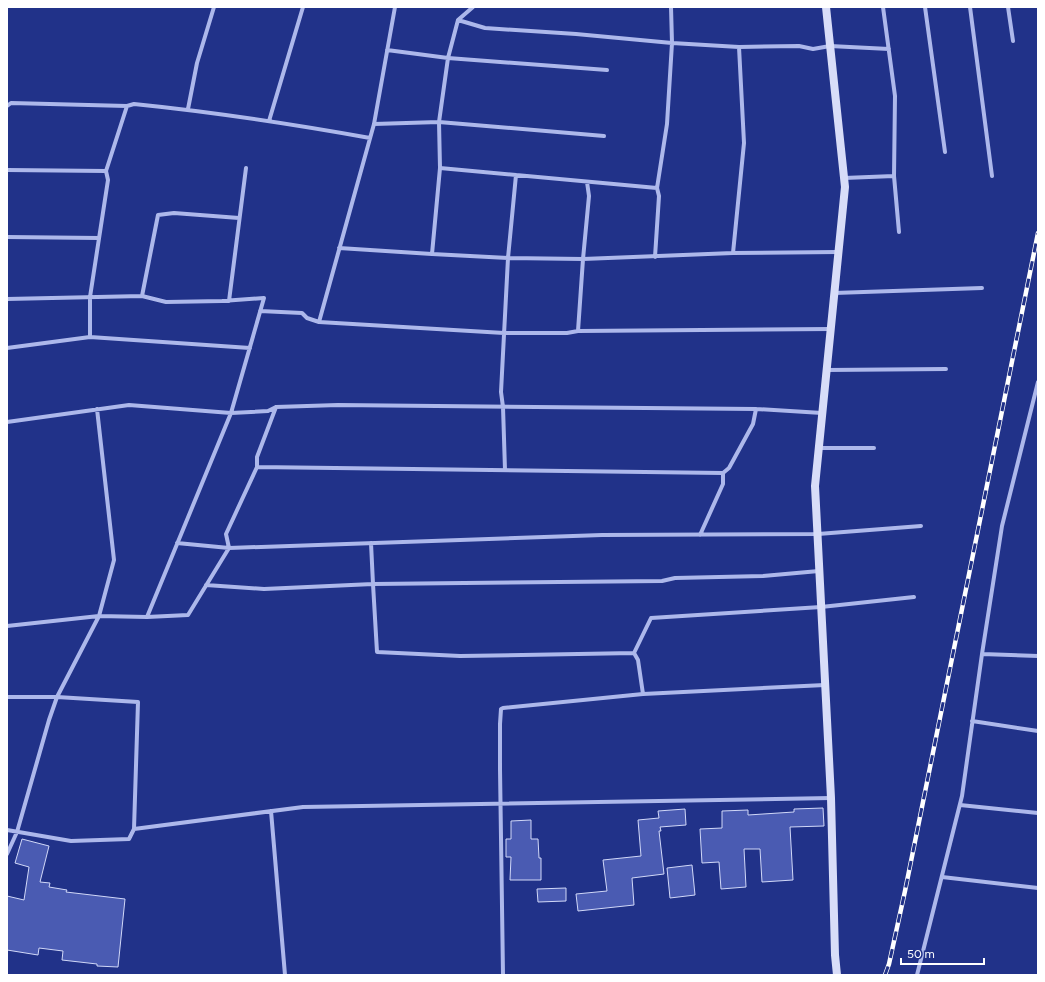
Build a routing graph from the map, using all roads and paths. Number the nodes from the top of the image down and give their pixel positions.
1 (214, 7) edge
2 (303, 7) edge
3 (395, 7) edge
4 (473, 7) edge
5 (671, 7) edge
6 (826, 7) edge
7 (883, 7) edge
8 (925, 7) edge
9 (970, 7) edge
10 (1008, 7) edge
11 (458, 20) junction
12 (1013, 42) dead end
13 (672, 43) junction
14 (830, 46) junction
15 (739, 47) junction
16 (889, 49) junction
17 (387, 50) junction
18 (448, 58) junction
19 (607, 70) dead end
20 (7, 106) edge
21 (128, 106) junction
22 (188, 109) junction
23 (269, 120) junction
24 (439, 122) junction
25 (374, 124) junction
26 (604, 136) dead end
27 (370, 138) junction
28 (945, 152) dead end
29 (246, 168) dead end
30 (440, 168) junction
31 (7, 170) edge
32 (106, 171) junction
33 (516, 176) junction
34 (894, 176) junction
35 (992, 176) dead end
36 (844, 178) junction
37 (587, 182) junction
38 (657, 188) junction
39 (239, 218) junction
40 (899, 232) dead end
41 (7, 237) edge
42 (99, 238) junction
43 (339, 248) junction
44 (838, 252) junction
45 (733, 253) junction
46 (432, 254) junction
47 (655, 257) junction
48 (508, 258) junction
49 (583, 259) junction
50 (982, 288) dead end
51 (834, 293) junction
52 (142, 296) junction
53 (90, 297) junction
54 (7, 299) edge
55 (229, 301) junction
56 (260, 311) junction
57 (319, 322) junction
58 (830, 329) junction
59 (578, 331) junction
60 (504, 333) junction
61 (90, 337) junction
62 (7, 348) edge
63 (250, 348) junction
64 (946, 369) dead end
65 (826, 370) junction
66 (1038, 382) edge
67 (1033, 404) junction
68 (1038, 405) edge
69 (276, 407) junction
70 (503, 407) junction
71 (96, 409) junction
72 (756, 409) junction
73 (231, 413) junction
74 (822, 413) junction
75 (7, 422) edge
76 (819, 448) junction
77 (874, 448) dead end
78 (257, 467) junction
79 (505, 470) junction
80 (723, 473) junction
81 (920, 526) dead end
82 (818, 534) junction
83 (700, 535) junction
84 (177, 543) junction
85 (371, 543) junction
86 (229, 548) junction
87 (820, 571) junction
88 (373, 584) junction
89 (206, 585) junction
90 (914, 598) dead end
91 (821, 607) junction
92 (99, 616) junction
93 (147, 617) junction
94 (7, 626) edge
95 (634, 653) junction
96 (982, 654) junction
97 (1038, 656) edge
98 (825, 685) junction
99 (643, 694) junction
100 (7, 697) edge
101 (57, 697) junction
102 (972, 721) junction
103 (1038, 732) edge
104 (831, 798) junction
105 (500, 804) junction
106 (960, 805) junction
107 (271, 811) junction
108 (1038, 813) edge
109 (134, 828) junction
110 (7, 830) edge
111 (17, 832) junction
112 (7, 854) edge
113 (942, 877) junction
114 (1038, 888) edge
115 (285, 975) edge
116 (503, 975) edge
117 (837, 975) edge
118 (917, 975) edge

1 - 22 street
2 - 23 street
3 - 17 street
4 - 11 street
5 - 13 street
6 - 14 street
7 - 16 street
8 - 28 street
9 - 35 street
10 - 12 street
11 - 13 street
11 - 18 street
13 - 15 street
13 - 38 street
14 - 15 street
14 - 16 street
14 - 36 street
15 - 45 street
16 - 34 street
17 - 18 street
17 - 25 street
18 - 19 street
18 - 24 street
20 - 21 street
21 - 22 street
21 - 32 street
22 - 23 street
23 - 27 street
24 - 25 street
24 - 26 street
24 - 30 street
25 - 27 street
27 - 43 street
29 - 39 street
30 - 33 street
30 - 46 street
31 - 32 street
32 - 42 street
33 - 37 street
33 - 48 street
34 - 36 street
34 - 40 street
36 - 44 street
37 - 38 street
37 - 49 street
38 - 47 street
39 - 52 street
39 - 55 street
41 - 42 street
42 - 53 street
43 - 46 street
43 - 57 street
44 - 45 street
44 - 51 street
45 - 47 street
46 - 48 street
47 - 49 street
48 - 49 street
48 - 60 street
49 - 59 street
50 - 51 street
51 - 58 street
52 - 53 street
52 - 55 street
53 - 54 street
53 - 61 street
55 - 56 street
56 - 57 street
56 - 63 street
57 - 60 street
58 - 59 street
58 - 65 street
59 - 60 street
60 - 70 street
61 - 62 street
61 - 63 street
63 - 73 street
64 - 65 street
65 - 74 street
66 - 67 street
67 - 68 street
67 - 96 street
69 - 70 street
69 - 73 street
69 - 78 street
70 - 72 street
70 - 79 street
71 - 73 street
71 - 75 street
71 - 92 street
72 - 74 street
72 - 80 street
73 - 84 street
74 - 76 street
76 - 77 street
76 - 82 street
78 - 79 street
78 - 86 street
79 - 80 street
80 - 83 street
81 - 82 street
82 - 83 street
82 - 87 street
83 - 85 street
84 - 86 street
84 - 93 street
85 - 86 street
85 - 88 street
86 - 89 street
87 - 88 street
87 - 91 street
88 - 89 street
88 - 95 street
89 - 93 street
90 - 91 street
91 - 95 street
91 - 98 street
92 - 93 street
92 - 94 street
92 - 101 street
95 - 99 street
96 - 97 street
96 - 102 street
98 - 99 street
98 - 104 street
99 - 105 street
100 - 101 street
101 - 109 street
101 - 111 street
102 - 103 street
102 - 106 street
104 - 105 street
104 - 117 street
105 - 107 street
105 - 116 street
106 - 108 street
106 - 113 street
107 - 109 street
107 - 115 street
109 - 111 street
110 - 111 street
111 - 112 street
113 - 114 street
113 - 118 street

